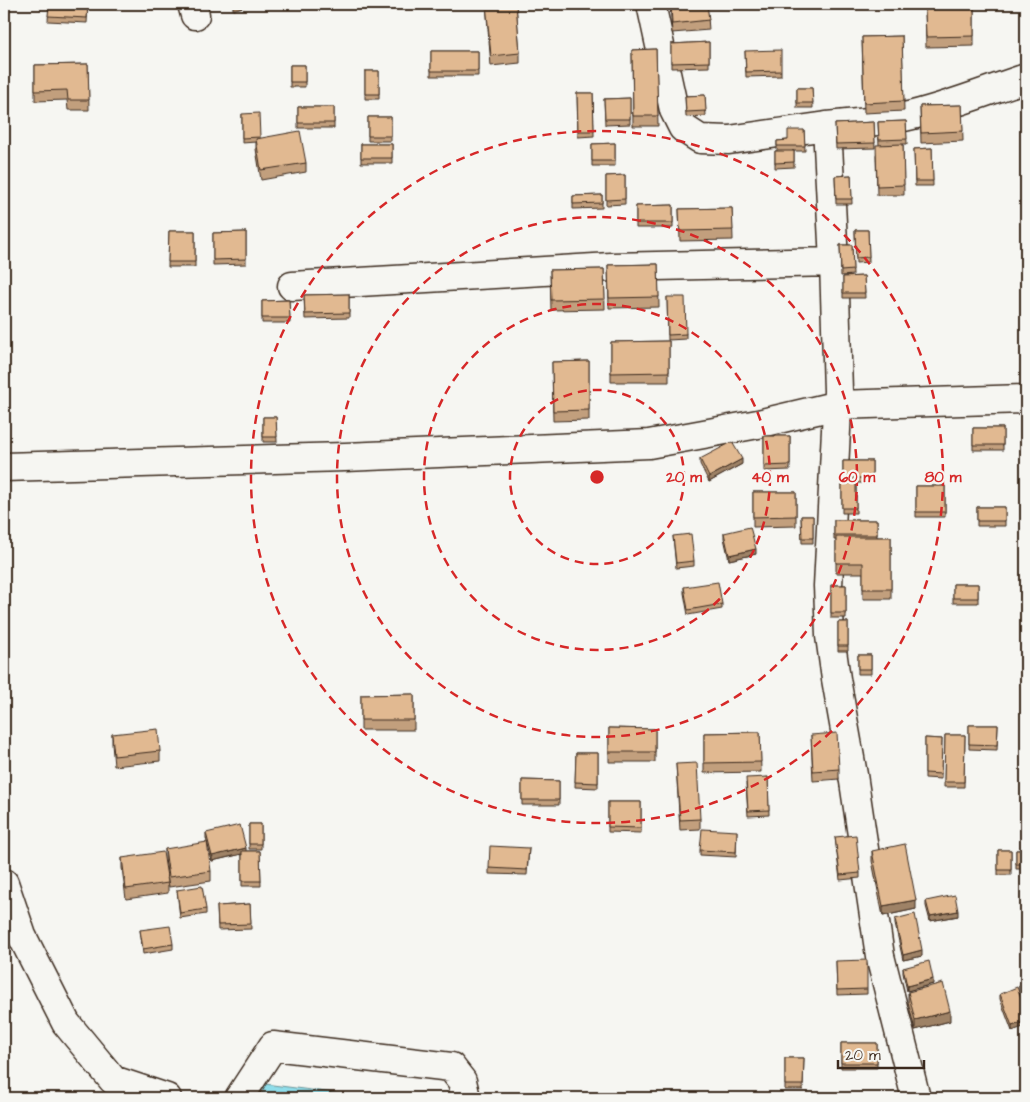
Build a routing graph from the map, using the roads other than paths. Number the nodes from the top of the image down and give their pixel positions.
1 (651, 4) edge
2 (1026, 78) edge
3 (827, 126) junction
4 (834, 262) junction
5 (292, 286) dead end
6 (1026, 399) edge
7 (838, 404) junction
8 (4, 467) edge
9 (4, 883) edge
10 (167, 1098) edge
11 (239, 1098) edge
12 (466, 1098) edge
13 (916, 1098) edge

1 - 3 street
2 - 3 street
3 - 4 street
4 - 5 street
4 - 7 street
6 - 7 street
7 - 8 street
7 - 13 street
9 - 10 street
11 - 12 street

